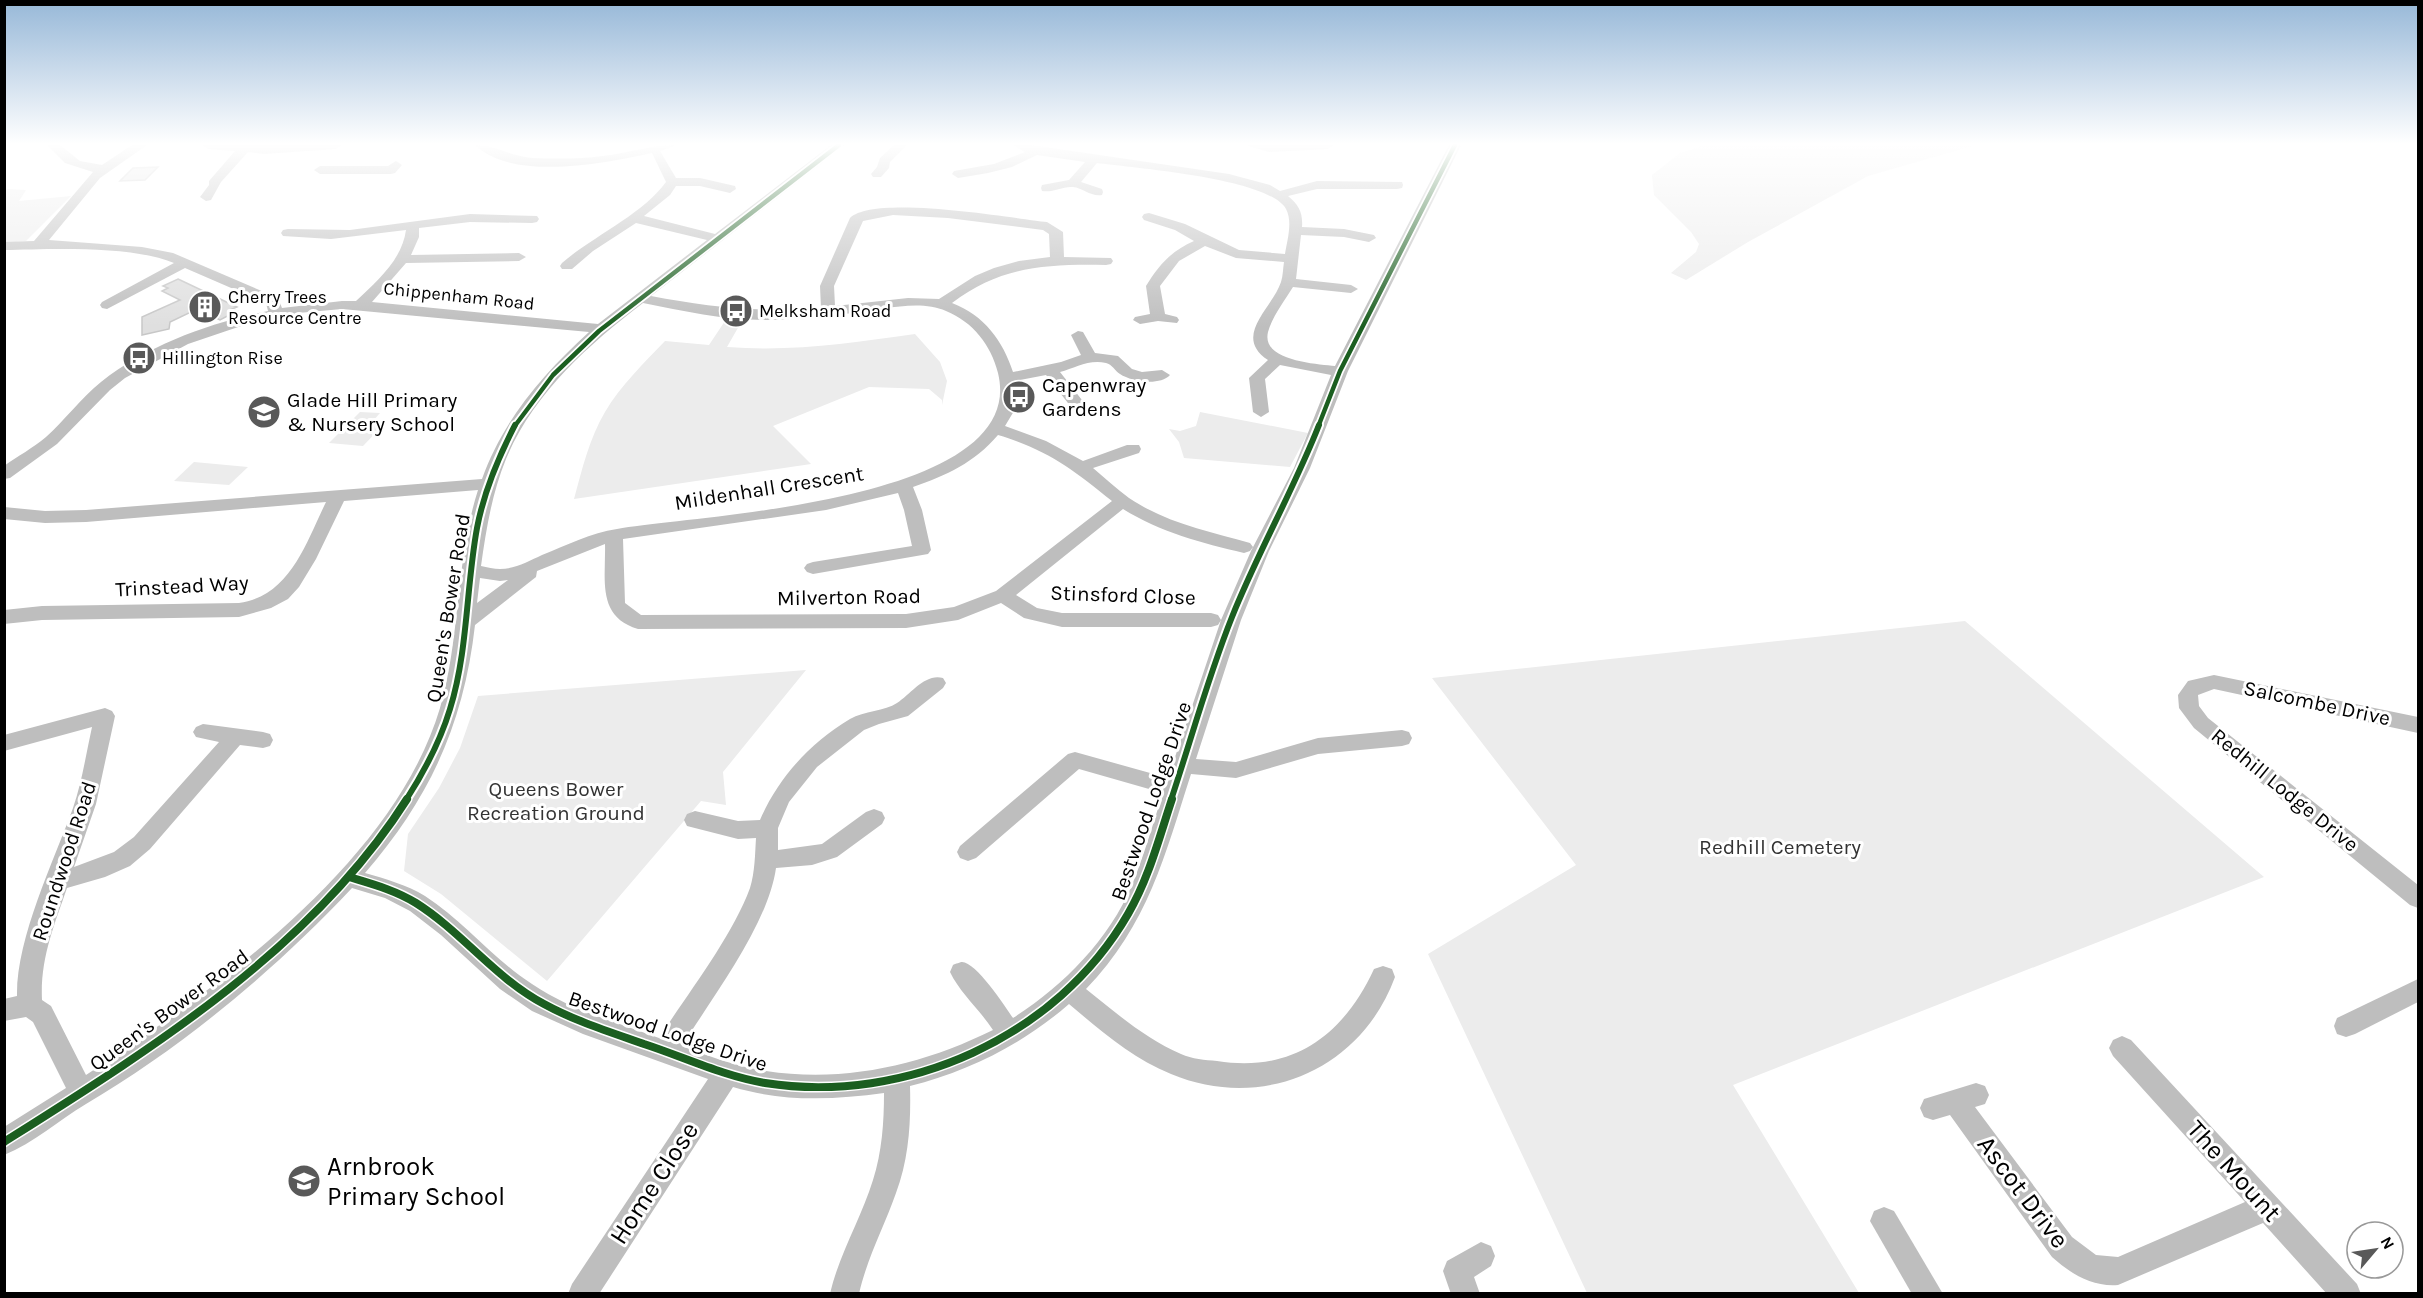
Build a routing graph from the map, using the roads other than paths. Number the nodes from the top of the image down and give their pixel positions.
1 (69, 206) edge
2 (649, 206) edge
3 (761, 206) edge
4 (1291, 206) edge
5 (1424, 206) edge
6 (1148, 213) dead end
7 (634, 218) junction
8 (1194, 220) dead end
9 (522, 221) dead end
10 (413, 226) junction
11 (1180, 227) junction
12 (1295, 231) junction
13 (288, 233) dead end
14 (1370, 238) dead end
15 (718, 239) junction
16 (1205, 241) junction
17 (39, 244) junction
18 (5, 246) edge
19 (519, 257) dead end
20 (1057, 259) junction
21 (1292, 259) junction
22 (400, 260) junction
23 (1106, 261) dead end
24 (185, 263) junction
25 (567, 267) dead end
26 (1288, 282) junction
27 (1351, 289) dead end
28 (640, 298) junction
29 (942, 304) junction
30 (107, 305) dead end
31 (360, 306) junction
32 (828, 311) junction
33 (276, 314) junction
34 (1140, 320) dead end
35 (601, 329) junction
36 (1078, 335) dead end
37 (1089, 357) junction
38 (1278, 359) junction
39 (1050, 370) junction
40 (1340, 371) junction
41 (1007, 378) junction
42 (1156, 380) dead end
43 (1082, 402) dead end
44 (1265, 403) dead end
45 (997, 429) junction
46 (1128, 455) dead end
47 (1081, 467) junction
48 (4, 474) edge
49 (488, 484) junction
50 (903, 485) junction
51 (339, 496) junction
52 (1123, 501) junction
53 (4, 513) edge
54 (614, 535) junction
55 (1244, 547) dead end
56 (543, 562) junction
57 (813, 568) dead end
58 (470, 570) junction
59 (1003, 595) junction
60 (4, 616) edge
61 (1211, 620) dead end
62 (464, 623) junction
63 (2214, 682) joint
64 (936, 684) dead end
65 (2418, 724) edge
66 (203, 732) dead end
67 (1389, 735) dead end
68 (236, 736) junction
69 (263, 740) dead end
70 (4, 743) edge
71 (1183, 765) junction
72 (1176, 788) junction
73 (695, 819) dead end
74 (874, 819) dead end
75 (767, 828) junction
76 (968, 852) dead end
77 (766, 860) junction
78 (349, 877) junction
79 (58, 881) junction
80 (2418, 898) edge
81 (962, 972) dead end
82 (1383, 977) dead end
83 (1070, 990) junction
84 (2418, 990) edge
85 (30, 1005) junction
86 (4, 1010) edge
87 (2346, 1026) dead end
88 (1009, 1034) junction
89 (2122, 1048) dead end
90 (665, 1051) junction
91 (727, 1073) junction
92 (897, 1078) junction
93 (82, 1093) junction
94 (1954, 1101) dead end
95 (4, 1142) edge
96 (2267, 1207) junction
97 (1884, 1221) dead end
98 (1481, 1256) dead end
99 (582, 1293) edge
100 (844, 1293) edge
101 (1466, 1293) edge
102 (1929, 1293) edge
103 (2347, 1293) edge

1 - 17 street
2 - 7 street
3 - 15 street, Queen's Bower Road
4 - 12 street
5 - 40 street, Bestwood Lodge Drive
6 - 11 street
7 - 15 street
7 - 25 street
8 - 11 street
9 - 10 street
10 - 13 street
10 - 22 street
11 - 16 street
12 - 14 street
12 - 21 street
15 - 28 street, Queen's Bower Road
16 - 21 street
16 - 34 street
17 - 18 street
17 - 24 street
19 - 22 street
20 - 23 street
20 - 29 street
20 - 32 street
21 - 26 street
22 - 31 street
24 - 30 street
24 - 33 street
26 - 27 street
26 - 38 street
28 - 32 street, Mildenhall Crescent
28 - 35 street, Queen's Bower Road
29 - 32 street, Mildenhall Crescent
29 - 41 street, Mildenhall Crescent
31 - 33 street, Chippenham Road
31 - 35 street, Chippenham Road
33 - 48 street, Chippenham Road
35 - 49 street, Queen's Bower Road
36 - 37 street
37 - 39 street
37 - 42 street
38 - 40 street
38 - 44 street
39 - 41 street
39 - 43 street
40 - 71 street, Bestwood Lodge Drive
41 - 45 street, Mildenhall Crescent
45 - 47 street
45 - 50 street, Mildenhall Crescent
46 - 47 street
47 - 52 street
49 - 51 street
49 - 58 street, Queen's Bower Road
50 - 54 street, Mildenhall Crescent
50 - 57 street
51 - 53 street
51 - 60 street, Trinstead Way
52 - 55 street
52 - 59 street, Milverton Road
54 - 56 street, Mildenhall Crescent
54 - 59 street, Milverton Road
56 - 58 street, Mildenhall Crescent
56 - 62 street, Mildenhall Crescent
58 - 62 street, Queen's Bower Road
59 - 61 street, Stinsford Close
62 - 78 street, Queen's Bower Road
63 - 65 street, Salcombe Drive
63 - 80 street, Redhill Lodge Drive
64 - 75 street
66 - 68 street
67 - 71 street
68 - 69 street
68 - 79 street
70 - 79 street, Roundwood Road
71 - 72 street, Bestwood Lodge Drive
72 - 76 street
72 - 83 street, Bestwood Lodge Drive
73 - 75 street
74 - 77 street
75 - 77 street
77 - 90 street
78 - 90 street, Bestwood Lodge Drive
78 - 93 street, Queen's Bower Road
79 - 85 street, Roundwood Road
81 - 88 street
82 - 83 street
83 - 88 street, Bestwood Lodge Drive
84 - 87 street
85 - 86 street
85 - 93 street
88 - 92 street, Bestwood Lodge Drive
89 - 96 street, The Mount
90 - 91 street, Bestwood Lodge Drive
91 - 92 street, Bestwood Lodge Drive
91 - 99 street, Home Close
92 - 100 street
93 - 95 street, Queen's Bower Road
94 - 96 street, Ascot Drive
96 - 103 street, The Mount
97 - 102 street
98 - 101 street

